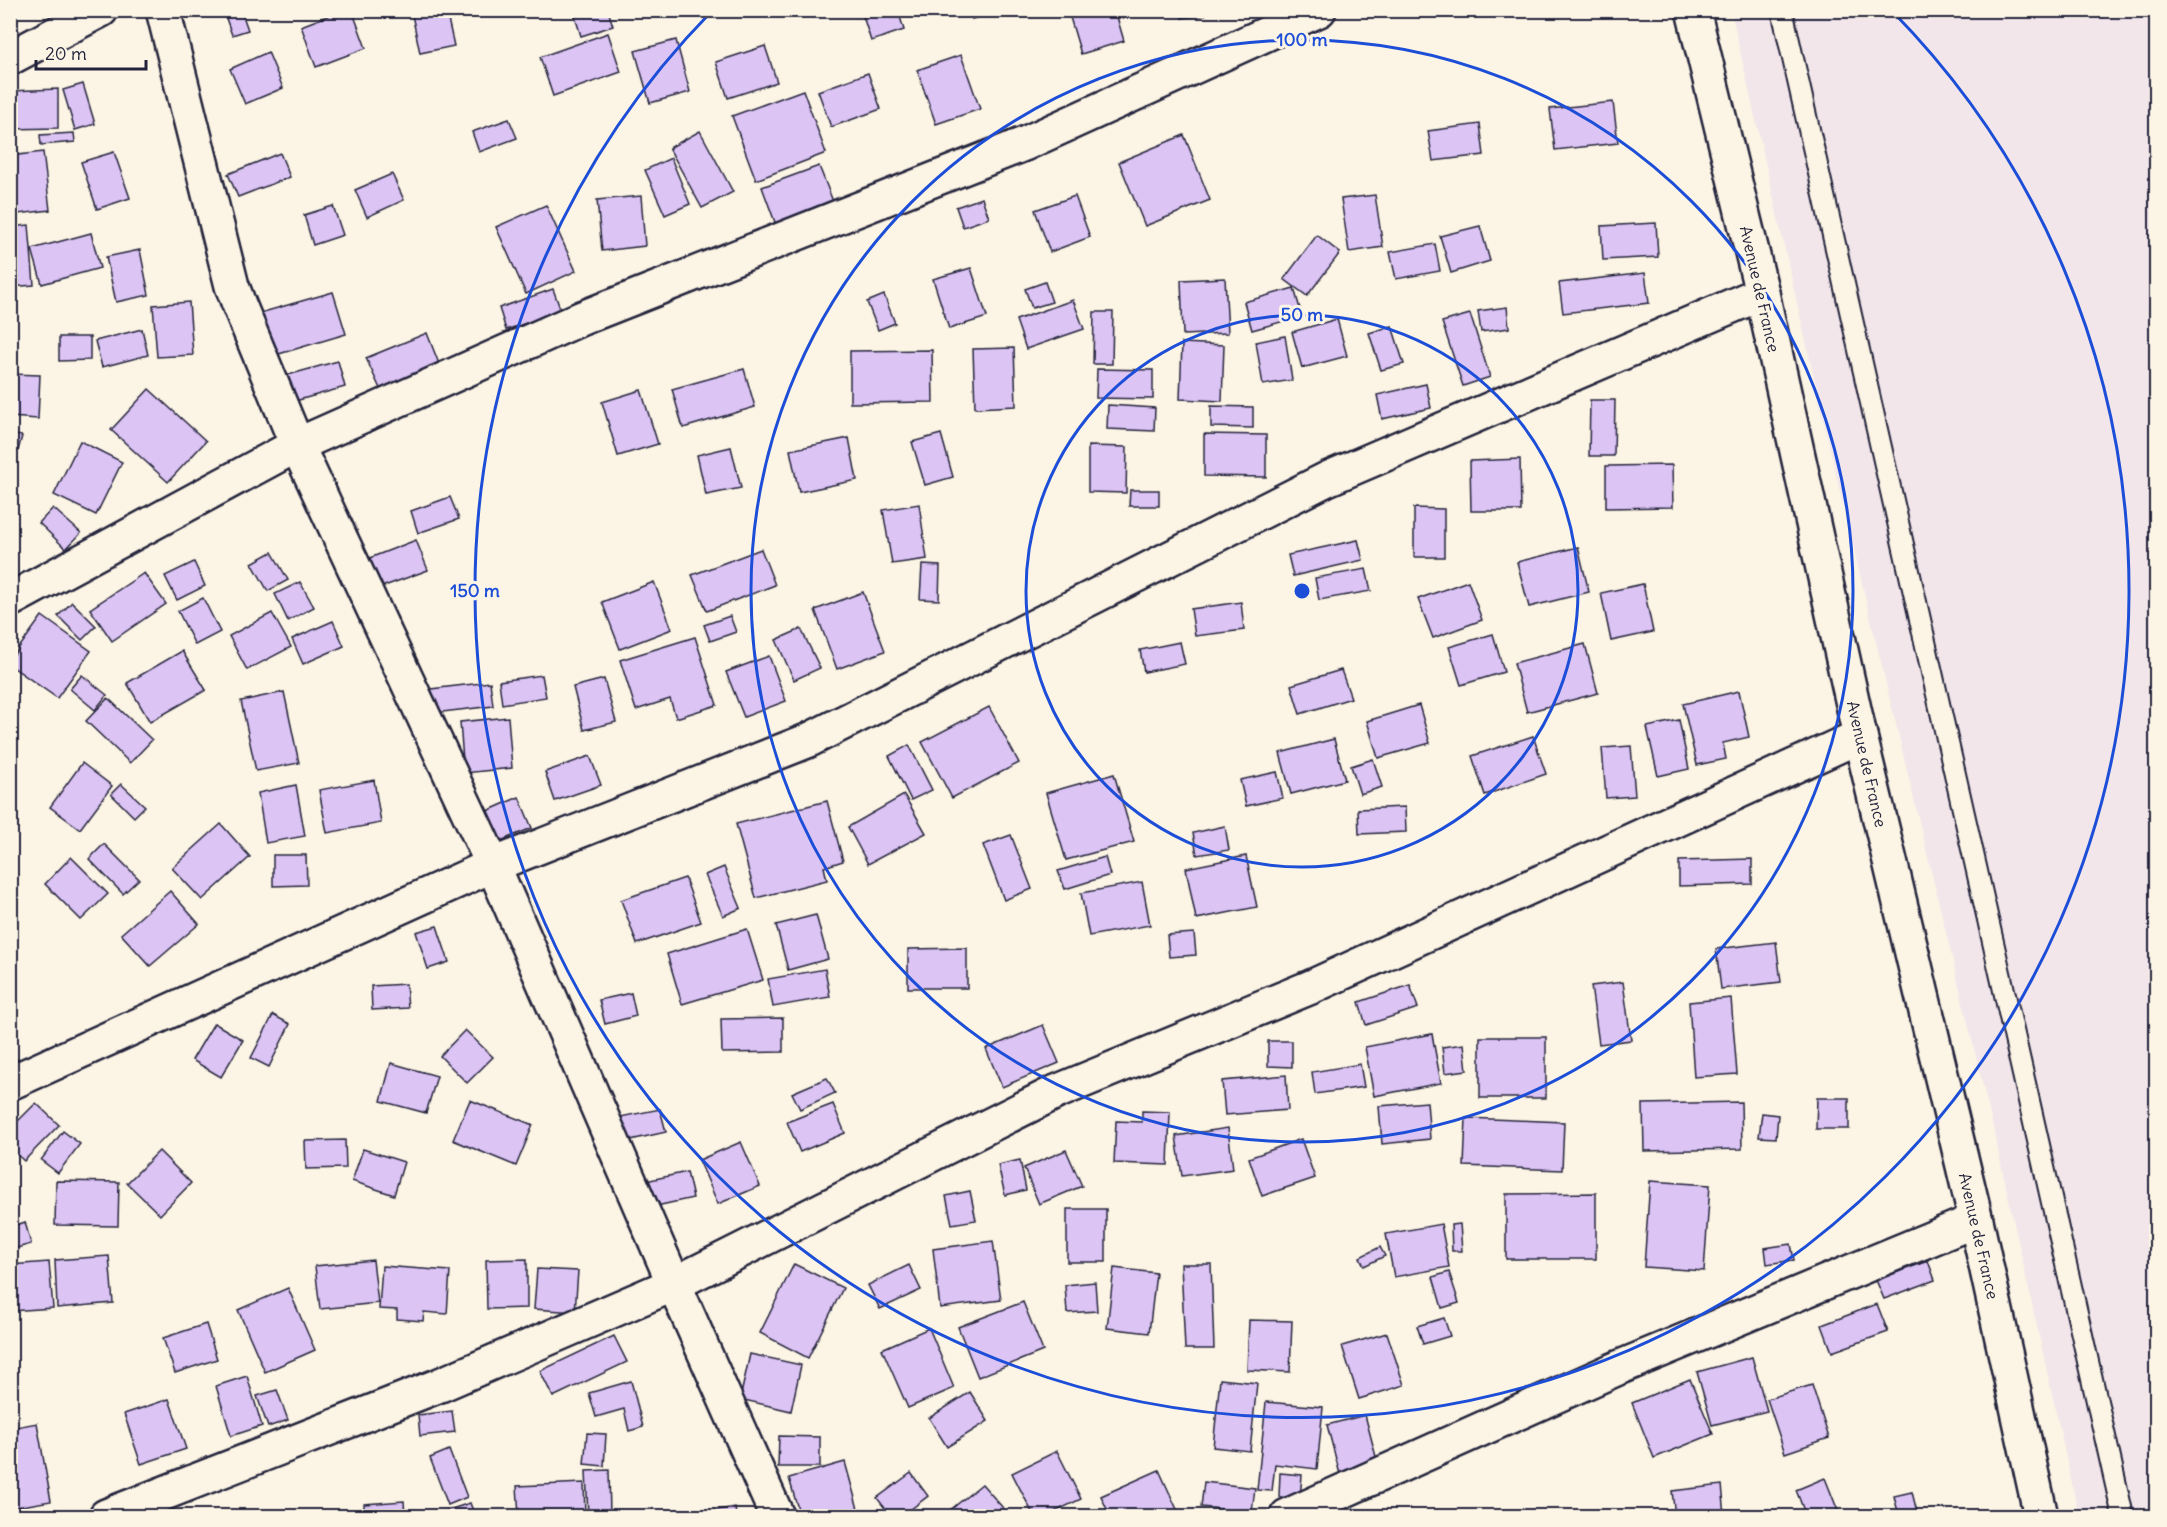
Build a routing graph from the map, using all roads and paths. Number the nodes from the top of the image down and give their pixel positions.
1 (101, 10) edge
2 (163, 10) edge
3 (1319, 10) edge
4 (1693, 10) edge
5 (1782, 10) edge
6 (10, 58) edge
7 (1762, 293) junction
8 (297, 445) junction
9 (10, 600) edge
10 (1860, 736) junction
11 (493, 865) junction
12 (10, 1083) edge
13 (1976, 1220) junction
14 (674, 1284) junction
15 (106, 1516) edge
16 (777, 1516) edge
17 (1287, 1516) edge
18 (2042, 1516) edge
19 (2123, 1516) edge

1 - 6 street
2 - 8 street
3 - 8 street
4 - 7 street, Avenue de France
5 - 19 lane
7 - 10 street, Avenue de France
7 - 11 street
8 - 9 street
8 - 11 street
10 - 13 street, Avenue de France
10 - 14 street
11 - 12 street
11 - 14 street
13 - 17 street
13 - 18 street, Avenue de France
14 - 15 street
14 - 16 street

